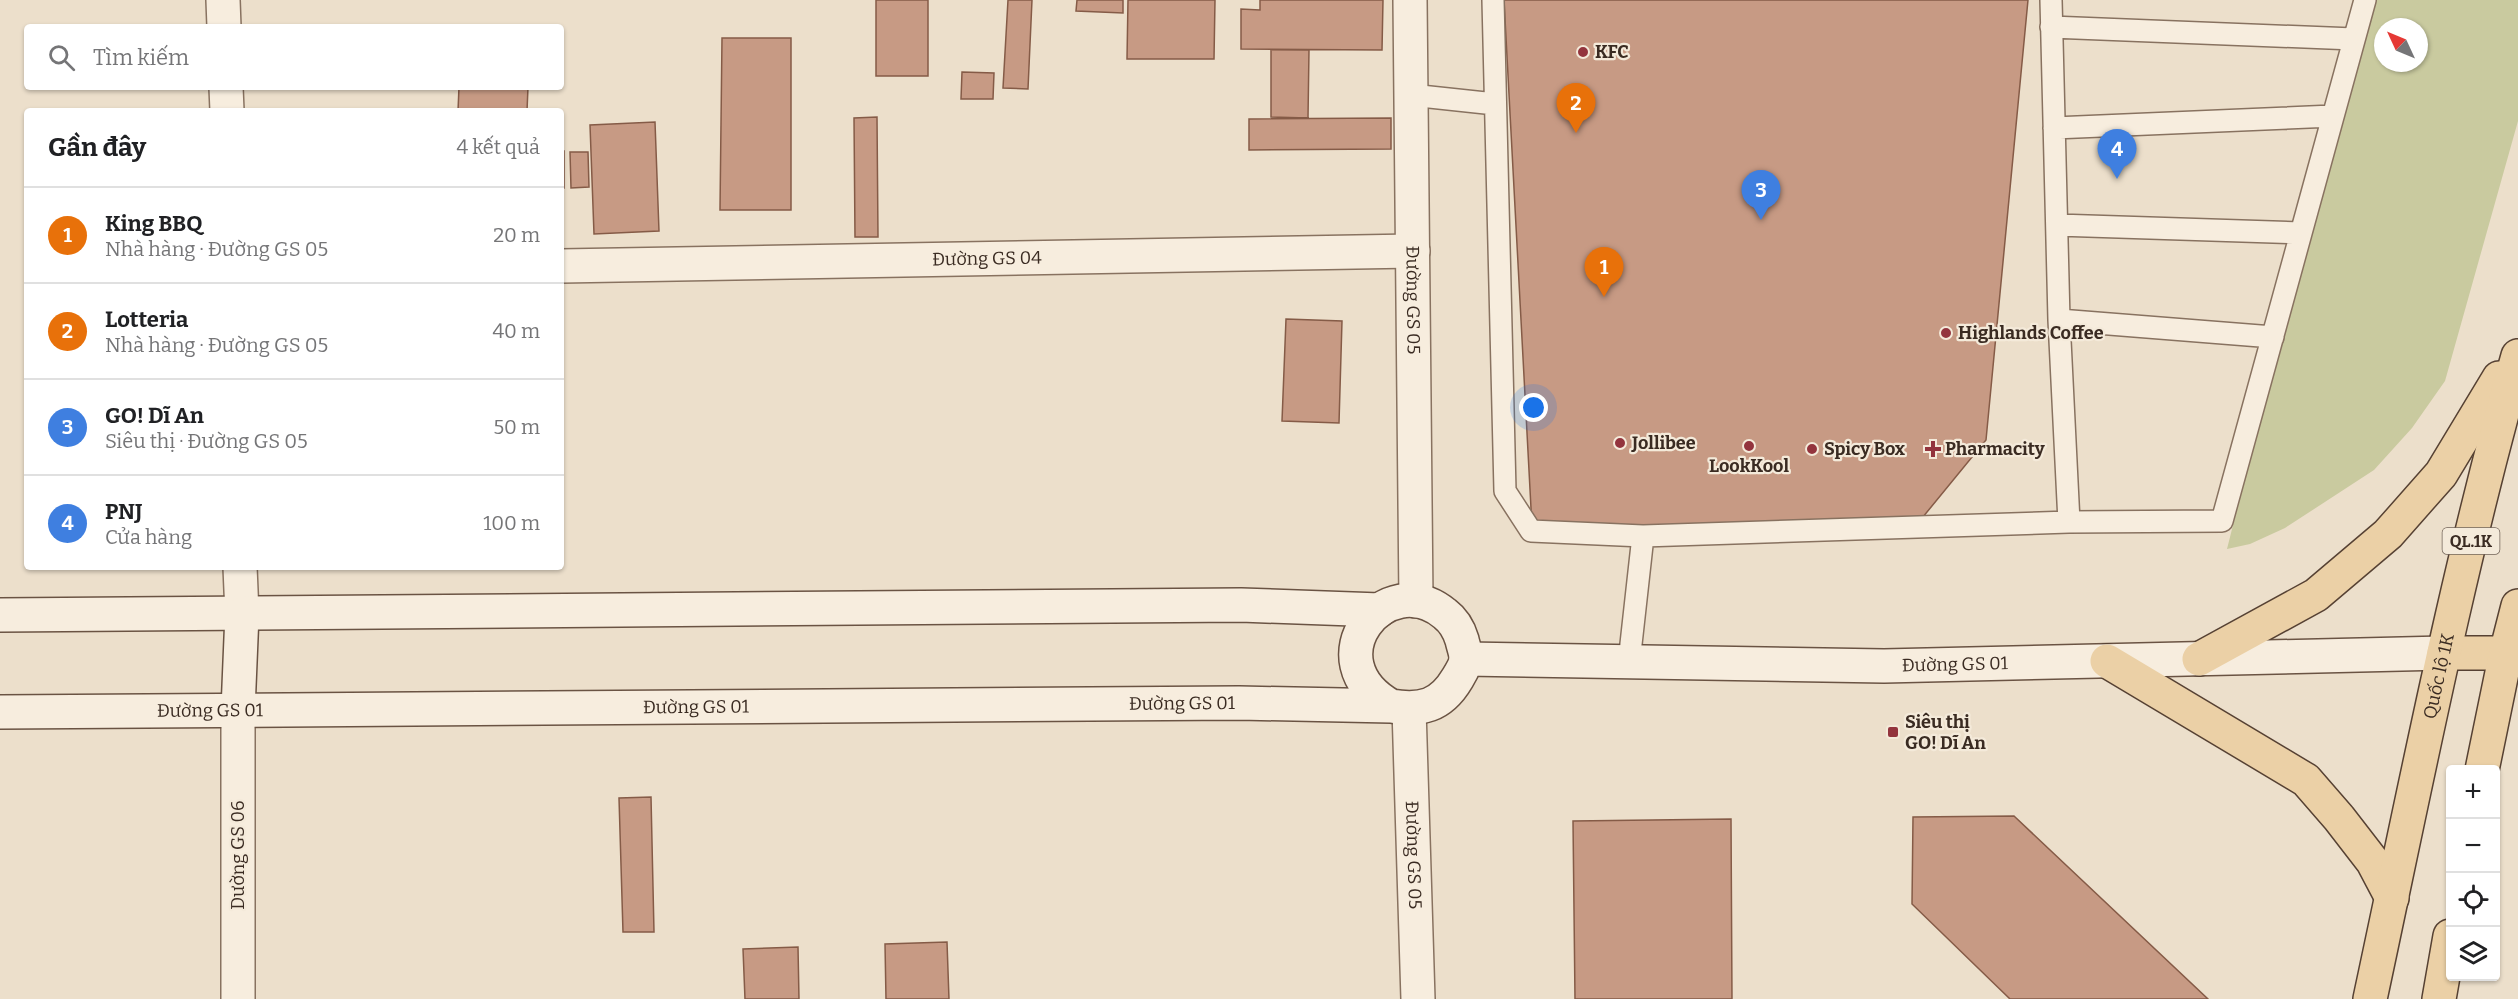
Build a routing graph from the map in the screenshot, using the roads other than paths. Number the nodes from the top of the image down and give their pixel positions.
1 (223, 0) edge
2 (1410, 0) edge
3 (1493, 0) edge
4 (2051, 0) edge
5 (2365, 0) edge
6 (224, 24) edge
7 (2051, 27) junction
8 (2354, 39) junction
9 (226, 90) edge
10 (1411, 94) junction
11 (1496, 104) junction
12 (227, 108) edge
13 (2333, 116) junction
14 (2054, 128) junction
15 (2057, 225) junction
16 (2301, 232) junction
17 (1413, 251) junction
18 (564, 266) edge
19 (2060, 320) junction
20 (2273, 337) junction
21 (2518, 342) edge
22 (2518, 356) edge
23 (2069, 522) junction
24 (1643, 536) junction
25 (240, 570) edge
26 (1416, 601) junction
27 (2518, 606) edge
28 (1380, 610) junction
29 (242, 614) junction
30 (0, 615) edge
31 (2444, 653) junction
32 (2506, 653) junction
33 (1466, 658) junction
34 (2199, 659) junction
35 (2107, 661) junction
36 (1629, 662) junction
37 (1400, 708) junction
38 (238, 710) junction
39 (0, 712) edge
40 (2483, 765) edge
41 (2392, 898) junction
42 (2446, 962) edge
43 (238, 999) edge
44 (1418, 999) edge
45 (2370, 999) edge
46 (2439, 999) edge

1 - 6 street
2 - 10 street, Đường GS 05
3 - 11 lane
4 - 7 lane
5 - 8 lane
7 - 8 lane
7 - 14 lane
8 - 13 lane
9 - 12 street
10 - 11 lane
10 - 17 street, Đường GS 05
11 - 24 lane
13 - 14 lane
13 - 16 lane
14 - 15 lane
15 - 16 lane
15 - 19 lane
16 - 20 lane
17 - 18 street, Đường GS 04
17 - 26 street, Đường GS 05
19 - 20 lane
19 - 23 lane
20 - 23 lane
21 - 34 main road
22 - 31 main road, Quốc lộ 1K / QL.1K
23 - 24 lane
24 - 36 lane
25 - 29 street, Dường GS 06
26 - 28 street
26 - 33 street
27 - 32 main road
28 - 29 street
28 - 37 street
29 - 30 street
29 - 38 street, Dường GS 06
31 - 32 main road
31 - 34 street, Đường GS 01
31 - 41 main road, Quốc lộ 1K / QL.1K
32 - 40 main road
33 - 36 street, Đường GS 01
33 - 37 street, Đường GS 01
34 - 35 street, Đường GS 01
35 - 36 street, Đường GS 01
35 - 41 main road
37 - 38 street, Đường GS 01
37 - 44 street, Đường GS 05
38 - 39 street, Đường GS 01
38 - 43 street, Dường GS 06
41 - 45 main road, Quốc lộ 1K / QL.1K
42 - 46 main road

